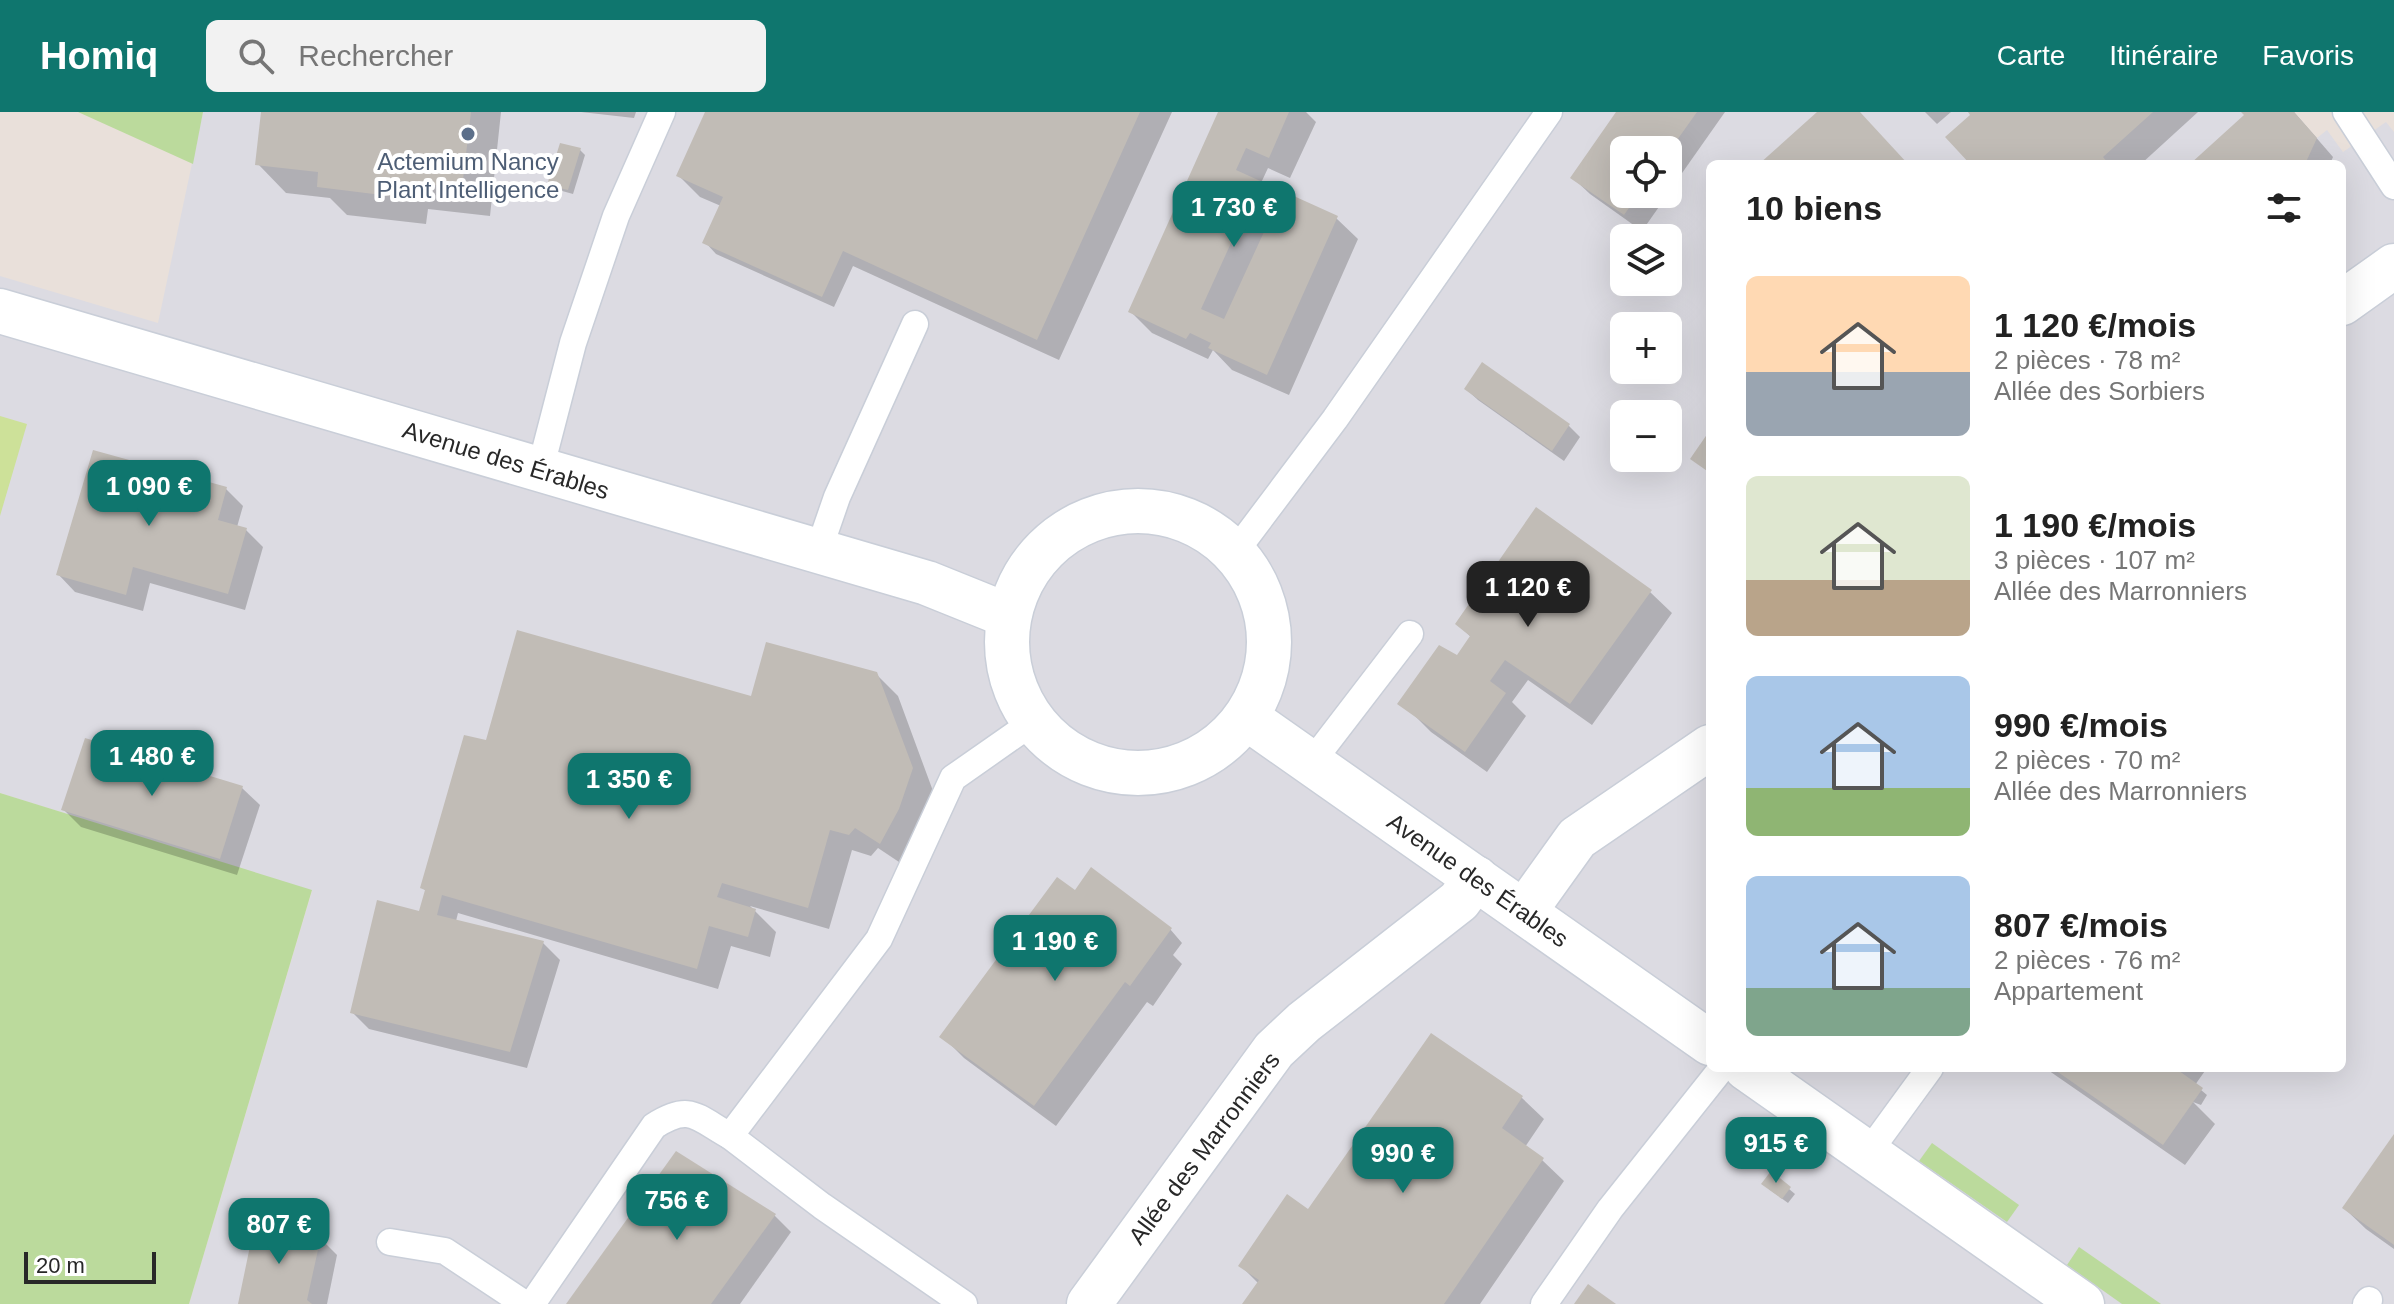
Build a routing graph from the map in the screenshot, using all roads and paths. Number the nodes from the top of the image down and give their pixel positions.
1 (662, 112) edge
2 (1549, 112) edge
3 (2346, 112) edge
4 (2394, 186) edge
5 (2394, 266) edge
6 (2346, 300) edge
7 (0, 311) edge
8 (915, 324) dead end
9 (540, 470) junction
10 (818, 552) junction
11 (1235, 552) junction
12 (1009, 616) junction
13 (1410, 634) dead end
14 (1247, 718) junction
15 (1033, 722) junction
16 (1706, 750) edge
17 (1311, 763) junction
18 (1476, 878) junction
19 (1524, 912) junction
20 (1706, 1040) edge
21 (1719, 1072) edge
22 (1752, 1072) edge
23 (1927, 1072) edge
24 (730, 1136) junction
25 (1868, 1153) junction
26 (390, 1242) dead end
27 (525, 1304) edge
28 (532, 1304) edge
29 (964, 1304) edge
30 (1089, 1304) edge
31 (1544, 1304) edge
32 (2082, 1304) edge

1 - 9 lane
2 - 11 lane
3 - 4 lane
5 - 6 street
7 - 9 street, Avenue des Érables
8 - 10 lane
9 - 10 street, Avenue des Érables
10 - 12 street, Avenue des Érables
11 - 12 street
11 - 14 street
12 - 15 street
13 - 17 lane
14 - 15 street
14 - 17 street, Avenue des Érables
15 - 24 lane
16 - 19 street
17 - 18 street, Avenue des Érables
18 - 19 street, Avenue des Érables
18 - 30 street, Allée des Marronniers
19 - 20 street, Avenue des Érables
21 - 31 lane
22 - 25 street
23 - 25 lane
24 - 28 lane
24 - 29 lane
25 - 32 street
26 - 27 lane

